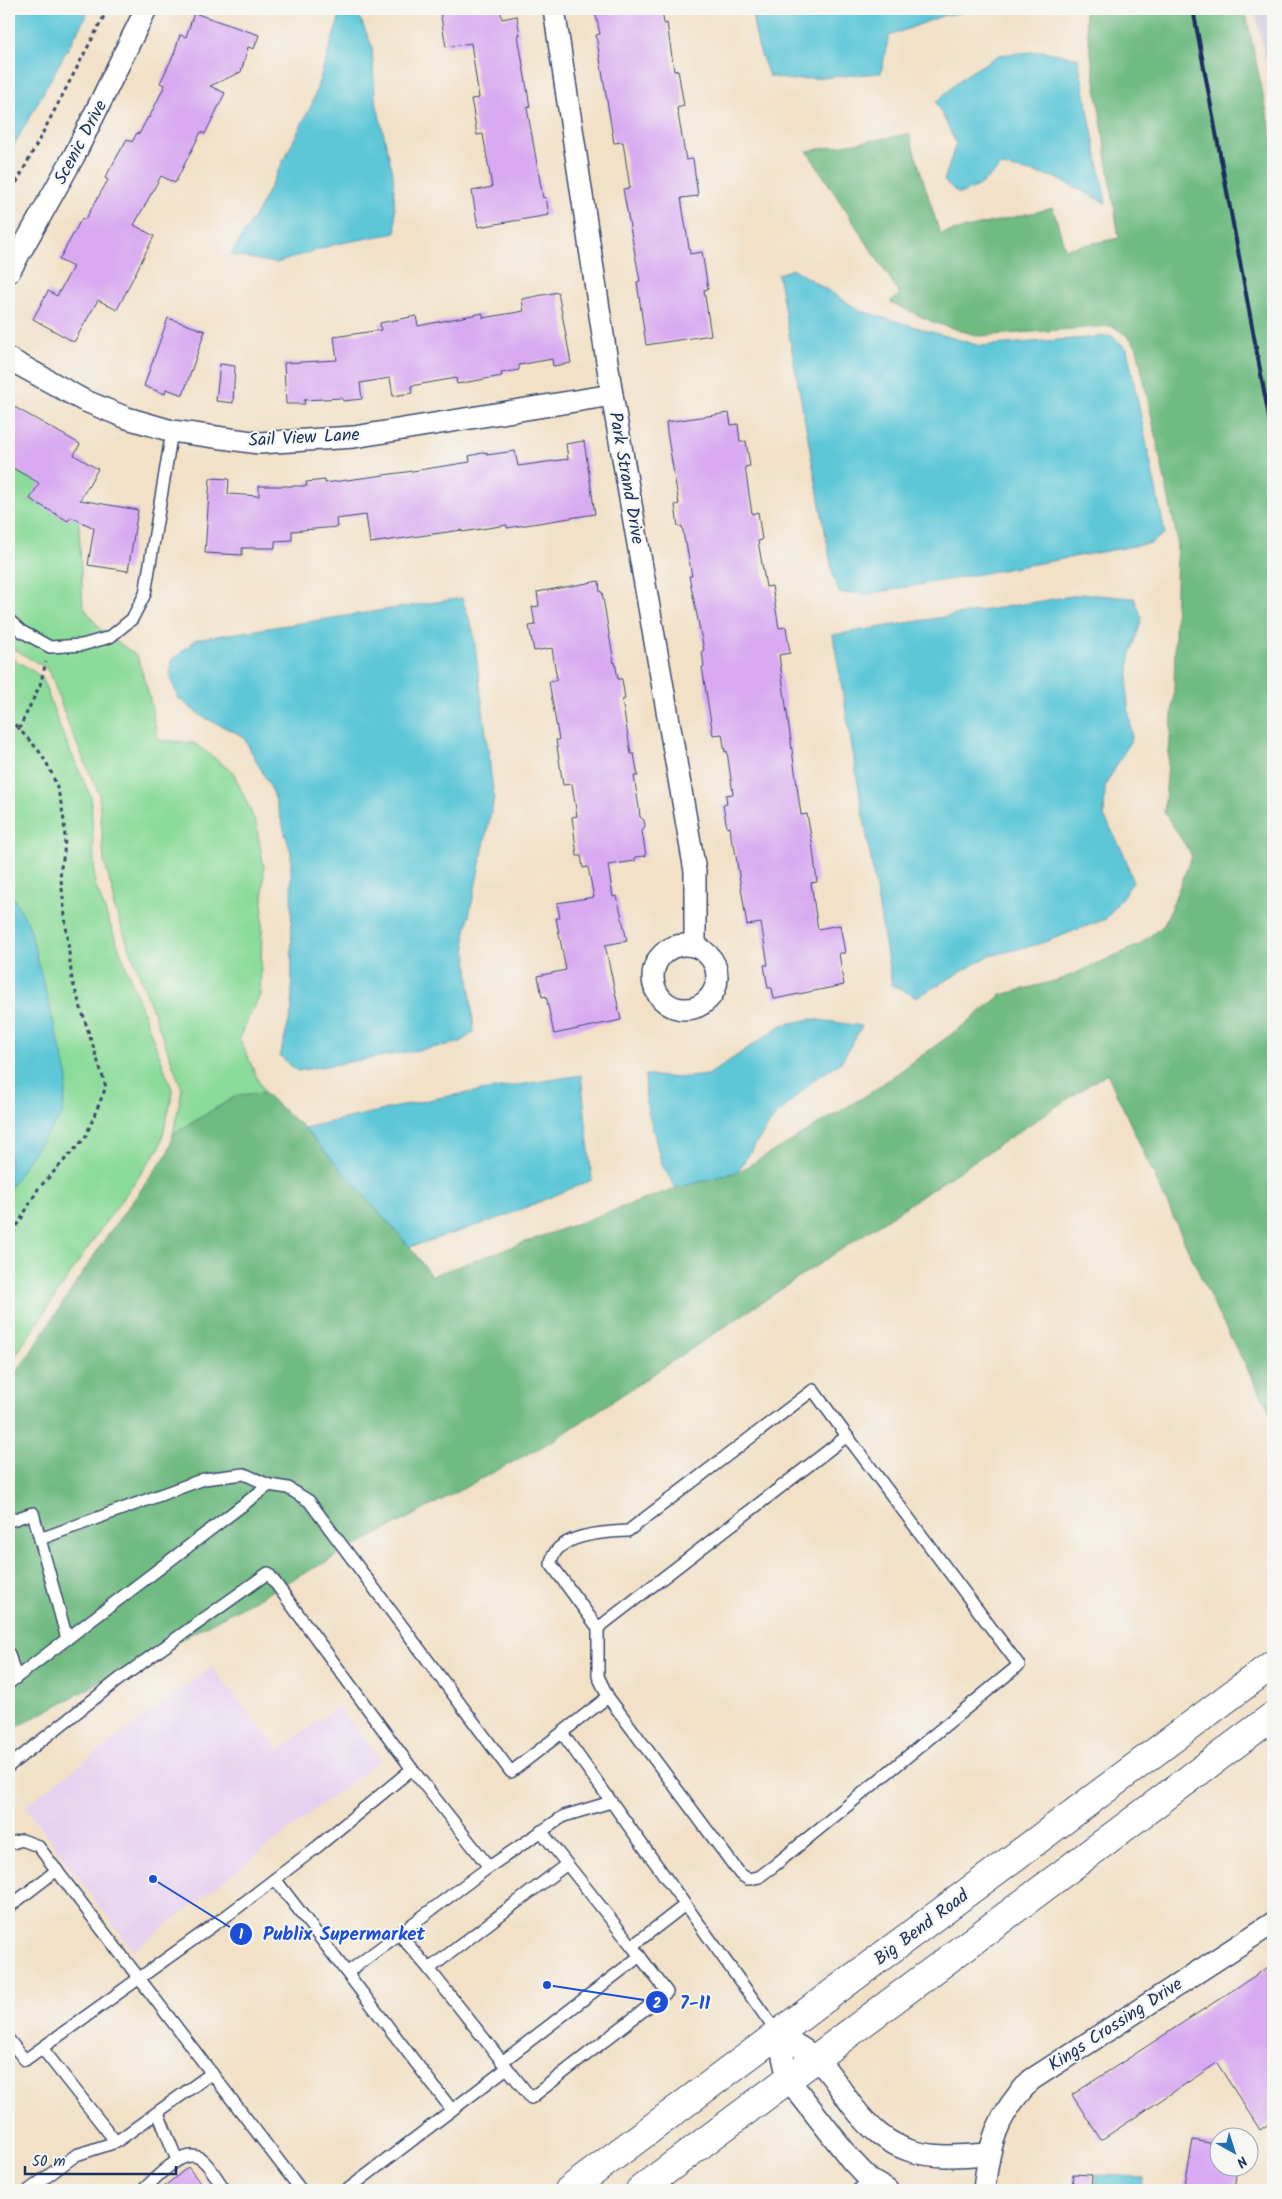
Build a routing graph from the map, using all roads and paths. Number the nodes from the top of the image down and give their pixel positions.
1 (106, 9) edge
2 (146, 9) edge
3 (554, 9) edge
4 (9, 197) edge
5 (9, 272) edge
6 (9, 359) edge
7 (612, 395) junction
8 (172, 431) junction
9 (9, 620) edge
10 (50, 647) junction
11 (9, 720) edge
12 (19, 729) junction
13 (695, 946) dead end
14 (9, 1240) edge
15 (847, 1436) junction
16 (269, 1486) junction
17 (9, 1521) edge
18 (40, 1539) junction
19 (598, 1628) junction
20 (67, 1639) junction
21 (9, 1654) edge
22 (1273, 1664) edge
23 (12, 1680) edge
24 (608, 1697) junction
25 (1273, 1716) edge
26 (562, 1733) junction
27 (9, 1766) edge
28 (412, 1770) junction
29 (611, 1802) junction
30 (541, 1831) junction
31 (9, 1844) edge
32 (567, 1864) junction
33 (489, 1867) junction
34 (57, 1870) junction
35 (275, 1879) junction
36 (685, 1905) junction
37 (9, 1907) edge
38 (1273, 1923) edge
39 (400, 1935) junction
40 (632, 1946) junction
41 (640, 1956) junction
42 (429, 1970) junction
43 (348, 1972) junction
44 (139, 1978) junction
45 (778, 2034) junction
46 (9, 2040) edge
47 (42, 2048) junction
48 (816, 2058) junction
49 (505, 2065) junction
50 (212, 2073) junction
51 (788, 2079) junction
52 (452, 2110) junction
53 (158, 2113) junction
54 (116, 2142) junction
55 (988, 2154) junction
56 (177, 2160) junction
57 (871, 2187) edge
58 (29, 2190) edge
59 (143, 2190) edge
60 (225, 2190) edge
61 (300, 2190) edge
62 (347, 2190) edge
63 (569, 2190) edge
64 (640, 2190) edge
65 (984, 2190) edge

1 - 4 path
2 - 5 street, Scenic Drive
3 - 7 street, Park Strand Drive
6 - 8 street, Sail View Lane
7 - 8 street, Sail View Lane
7 - 13 street, Park Strand Drive
8 - 10 lane
9 - 10 lane
10 - 12 path
11 - 12 path
12 - 14 path
15 - 19 lane
15 - 19 lane
15 - 24 lane
16 - 18 lane
16 - 20 lane
16 - 26 lane
17 - 18 lane
18 - 20 lane
19 - 24 lane
20 - 23 lane
21 - 23 lane
22 - 45 main road, Big Bend Road
24 - 26 lane
25 - 48 main road
26 - 29 lane
27 - 28 lane
28 - 33 lane
28 - 35 lane
29 - 30 lane
29 - 36 lane
30 - 32 lane
30 - 33 lane
31 - 34 lane
32 - 40 lane
32 - 42 lane
33 - 39 lane
34 - 37 lane
34 - 44 lane
35 - 43 lane
35 - 44 lane
36 - 40 lane
36 - 45 lane
38 - 55 street, Kings Crossing Drive
39 - 42 lane
39 - 43 lane
40 - 41 lane
41 - 49 lane
41 - 49 lane
42 - 49 lane
43 - 52 lane
44 - 47 lane
44 - 50 lane
45 - 48 street
45 - 51 street
45 - 63 main road, Big Bend Road
46 - 47 lane
47 - 54 lane
48 - 51 main road
48 - 55 street
49 - 52 lane
50 - 53 lane
50 - 61 lane
51 - 57 street
51 - 64 main road
52 - 62 lane
53 - 54 lane
53 - 56 lane
54 - 58 lane
55 - 65 street, Kings Crossing Drive
56 - 59 lane
56 - 60 lane

